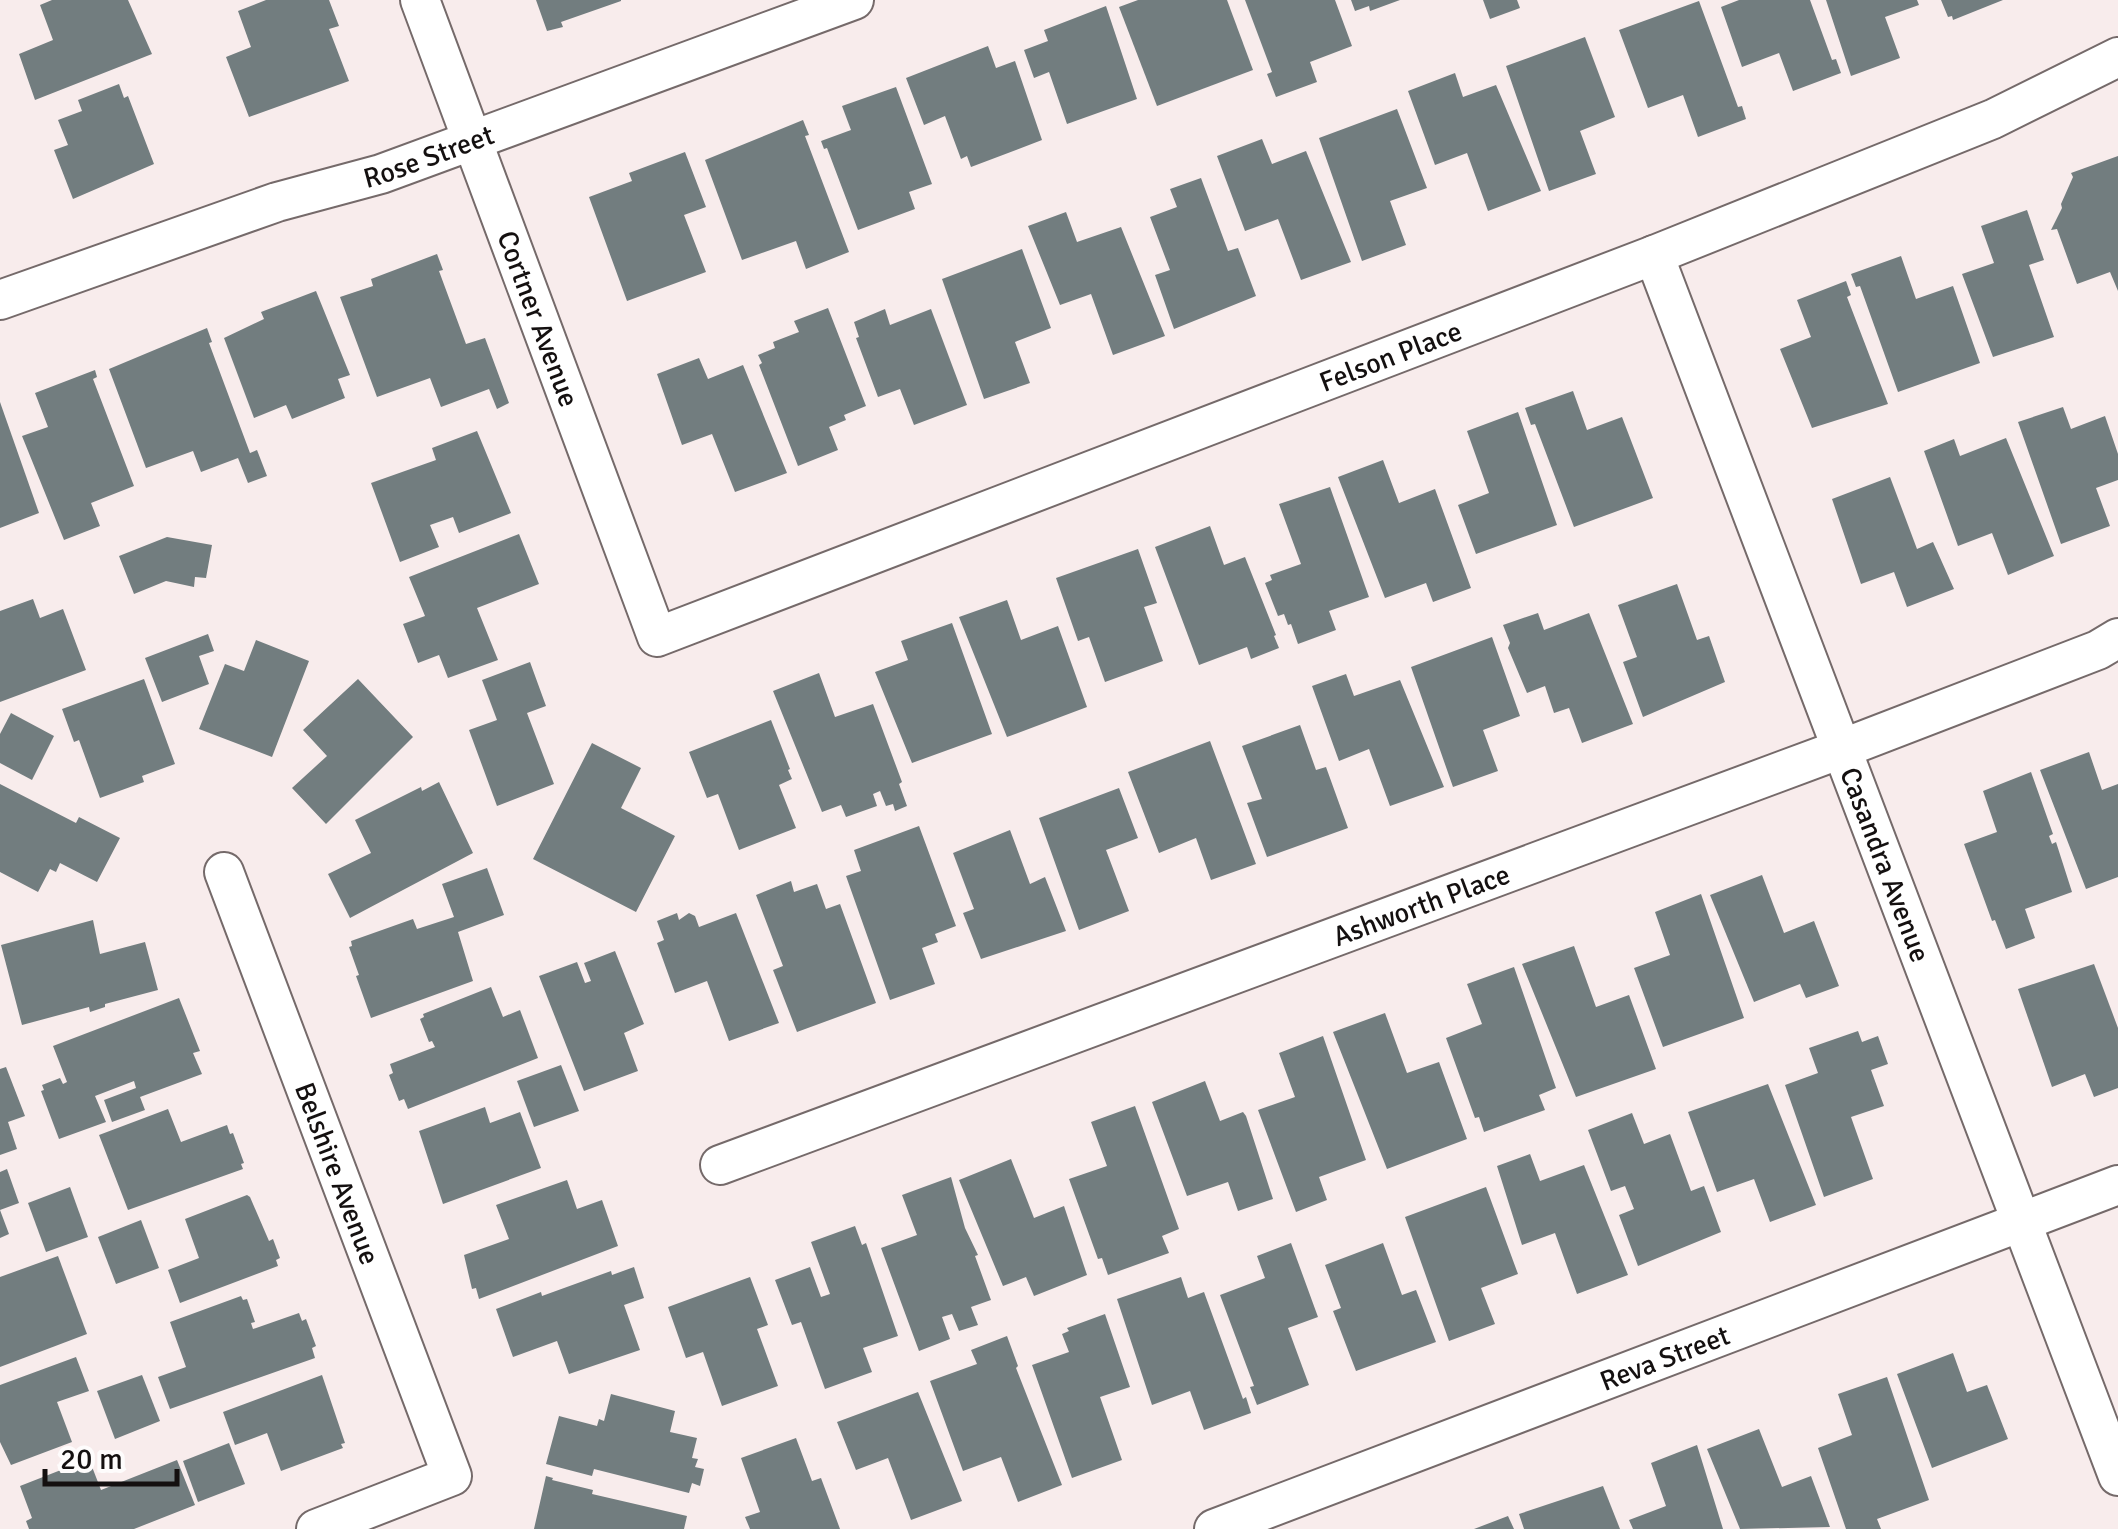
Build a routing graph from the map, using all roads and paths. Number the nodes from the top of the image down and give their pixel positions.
1 (420, 0) edge
2 (854, 0) edge
3 (2118, 58) edge
4 (473, 142) junction
5 (1654, 254) junction
6 (0, 300) edge
7 (657, 638) joint
8 (2118, 638) edge
9 (1841, 749) junction
10 (224, 872) dead end
11 (720, 1165) dead end
12 (2118, 1185) edge
13 (2021, 1221) junction
14 (2118, 1476) edge
15 (316, 1529) edge
16 (1214, 1529) edge

1 - 4 street, Cortner Avenue
2 - 4 street, Rose Street
3 - 5 street, Felson Place
4 - 6 street, Rose Street
4 - 7 street, Cortner Avenue
5 - 7 street, Felson Place
5 - 9 street, Casandra Avenue
8 - 9 street, Ashworth Place
9 - 11 street, Ashworth Place
9 - 13 street, Casandra Avenue
10 - 15 street, Belshire Avenue
12 - 13 street, Reva Street
13 - 14 street, Casandra Avenue
13 - 16 street, Reva Street

